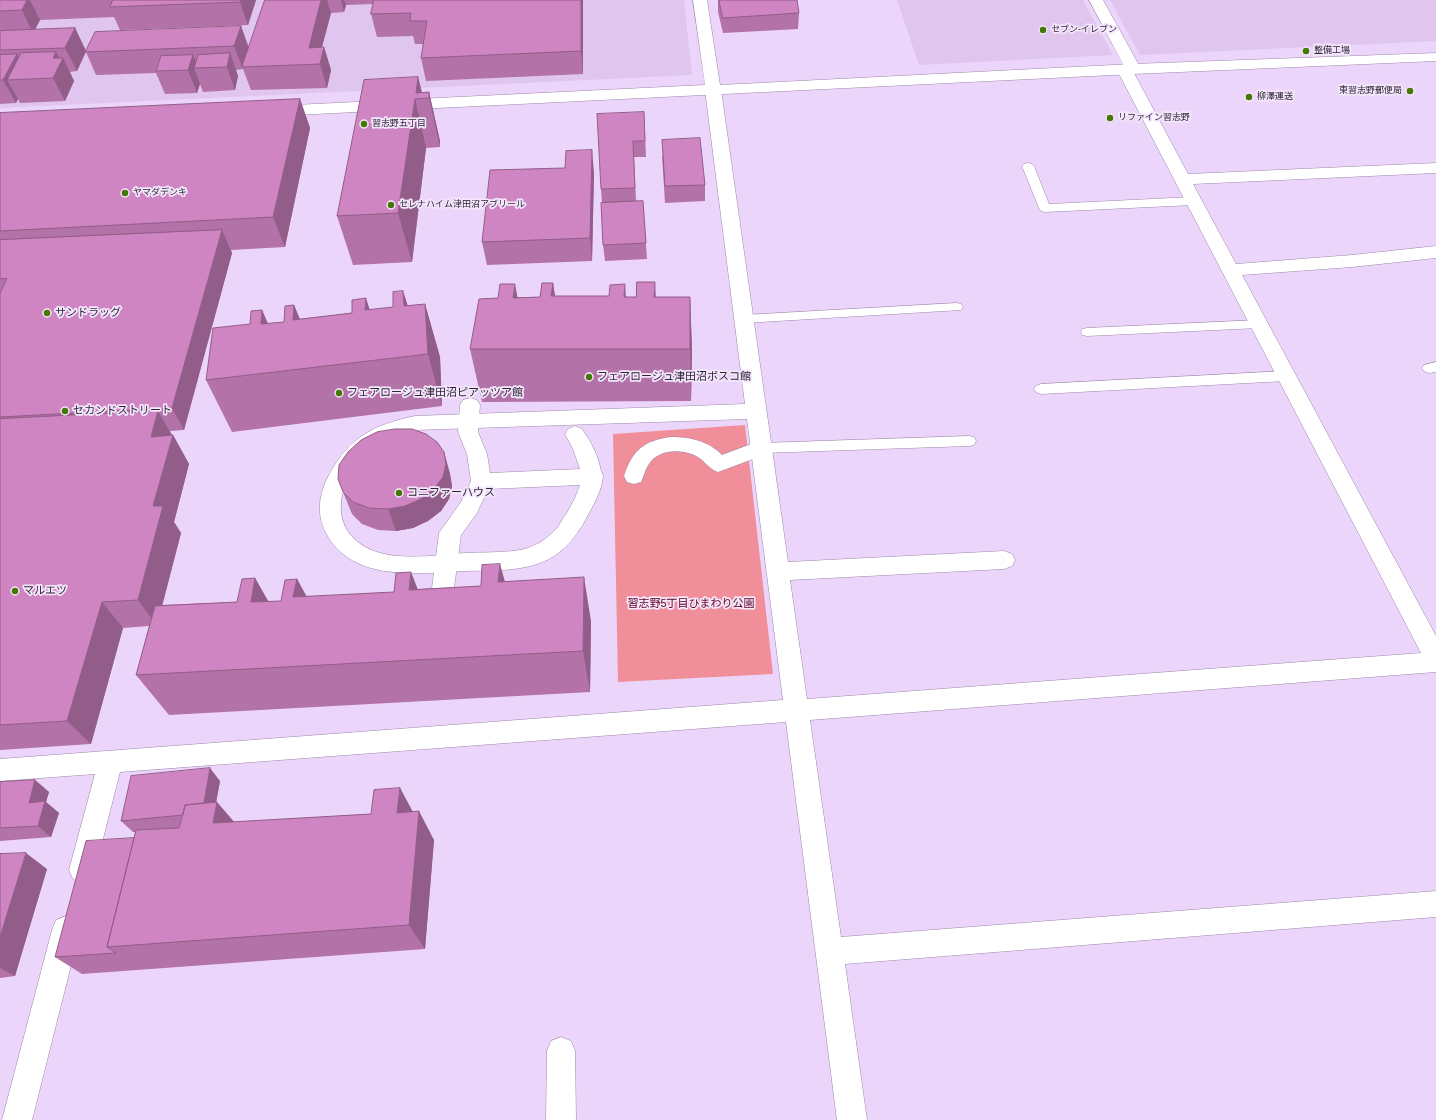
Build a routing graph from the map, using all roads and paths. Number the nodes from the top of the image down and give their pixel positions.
1 (700, 0) edge
2 (1096, 0) edge
3 (1436, 56) edge
4 (1129, 70) junction
5 (713, 90) junction
6 (261, 112) edge
7 (1028, 166) dead end
8 (1436, 168) edge
9 (1182, 178) junction
10 (1193, 201) junction
11 (1436, 252) edge
12 (1230, 270) junction
13 (957, 307) dead end
14 (744, 319) junction
15 (1259, 324) junction
16 (1087, 332) dead end
17 (1286, 376) junction
18 (1042, 388) dead end
19 (470, 405) dead end
20 (756, 410) junction
21 (575, 434) dead end
22 (969, 441) dead end
23 (762, 448) junction
24 (593, 476) junction
25 (634, 476) dead end
26 (480, 480) junction
27 (1004, 560) dead end
28 (778, 572) junction
29 (443, 588) edge
30 (1436, 661) edge
31 (796, 710) junction
32 (110, 763) junction
33 (0, 770) edge
34 (1436, 904) edge
35 (829, 952) junction
36 (561, 1051) dead end
37 (16, 1120) edge
38 (561, 1120) edge
39 (852, 1120) edge

1 - 5 street
2 - 4 street
3 - 4 street
4 - 5 street
4 - 9 street
5 - 6 street
5 - 14 street
7 - 10 lane
8 - 9 street
9 - 10 street
10 - 12 street
11 - 12 street
12 - 15 street
13 - 14 lane
14 - 20 street
15 - 16 lane
15 - 17 street
17 - 18 lane
17 - 30 street
19 - 26 street
20 - 23 street
20 - 24 street
21 - 24 street
22 - 23 lane
23 - 25 street
23 - 28 street
24 - 26 street
26 - 29 street
27 - 28 street
28 - 31 street
30 - 31 street
31 - 32 street
31 - 35 street
32 - 33 street
32 - 37 street
34 - 35 street
35 - 39 street
36 - 38 street

